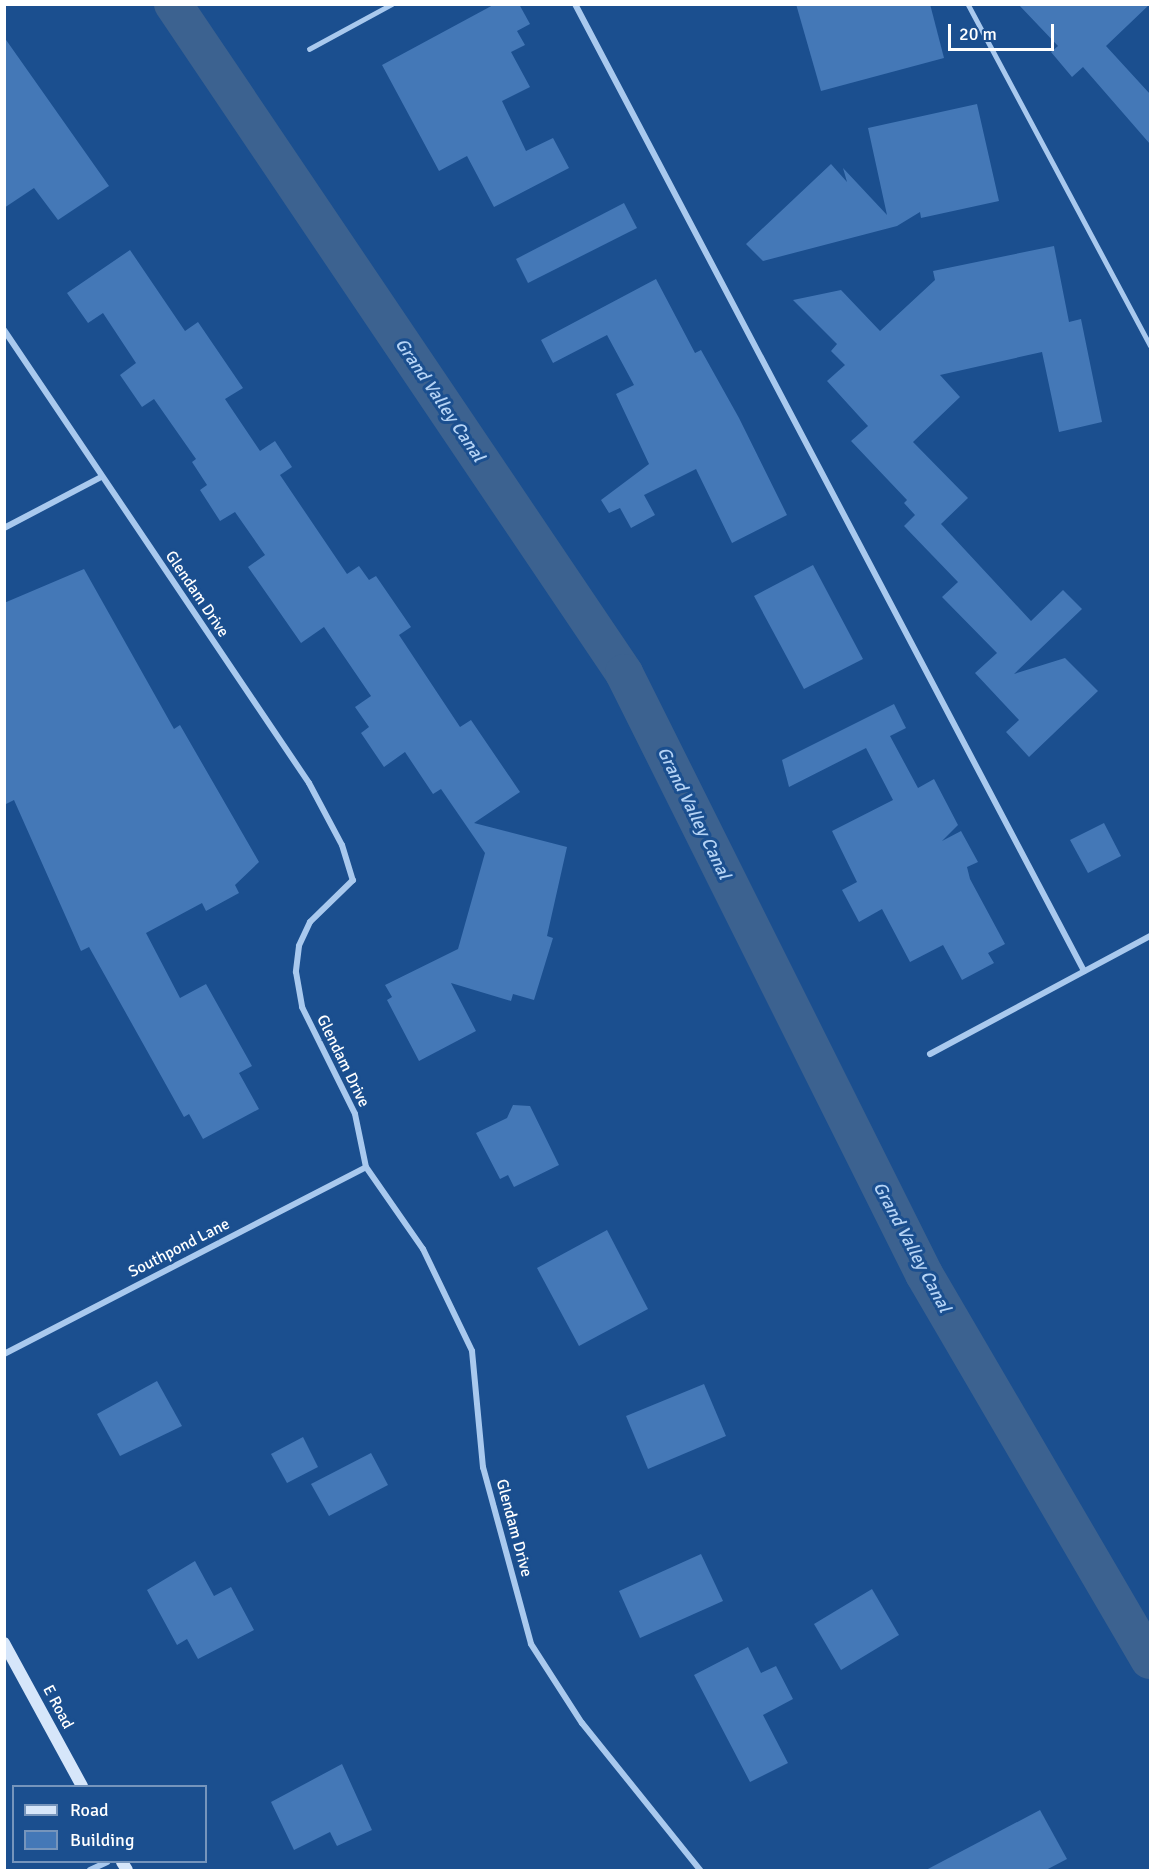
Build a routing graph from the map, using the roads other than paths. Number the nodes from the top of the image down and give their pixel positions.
1 (392, 4) edge
2 (575, 4) edge
3 (969, 4) edge
4 (309, 49) dead end
5 (4, 330) edge
6 (1150, 345) edge
7 (101, 477) junction
8 (4, 528) edge
9 (1150, 936) edge
10 (1084, 971) junction
11 (930, 1054) dead end
12 (366, 1167) junction
13 (4, 1354) edge
14 (4, 1643) edge
15 (81, 1785) edge
16 (105, 1863) edge
17 (90, 1870) edge
18 (700, 1870) edge

1 - 4 lane
2 - 10 street
3 - 6 lane
5 - 7 street, Glendam Drive
7 - 8 street
7 - 12 street, Glendam Drive
9 - 10 street
10 - 11 street
12 - 13 street, Southpond Lane
12 - 18 street, Glendam Drive
14 - 15 street, E Road
16 - 17 street

